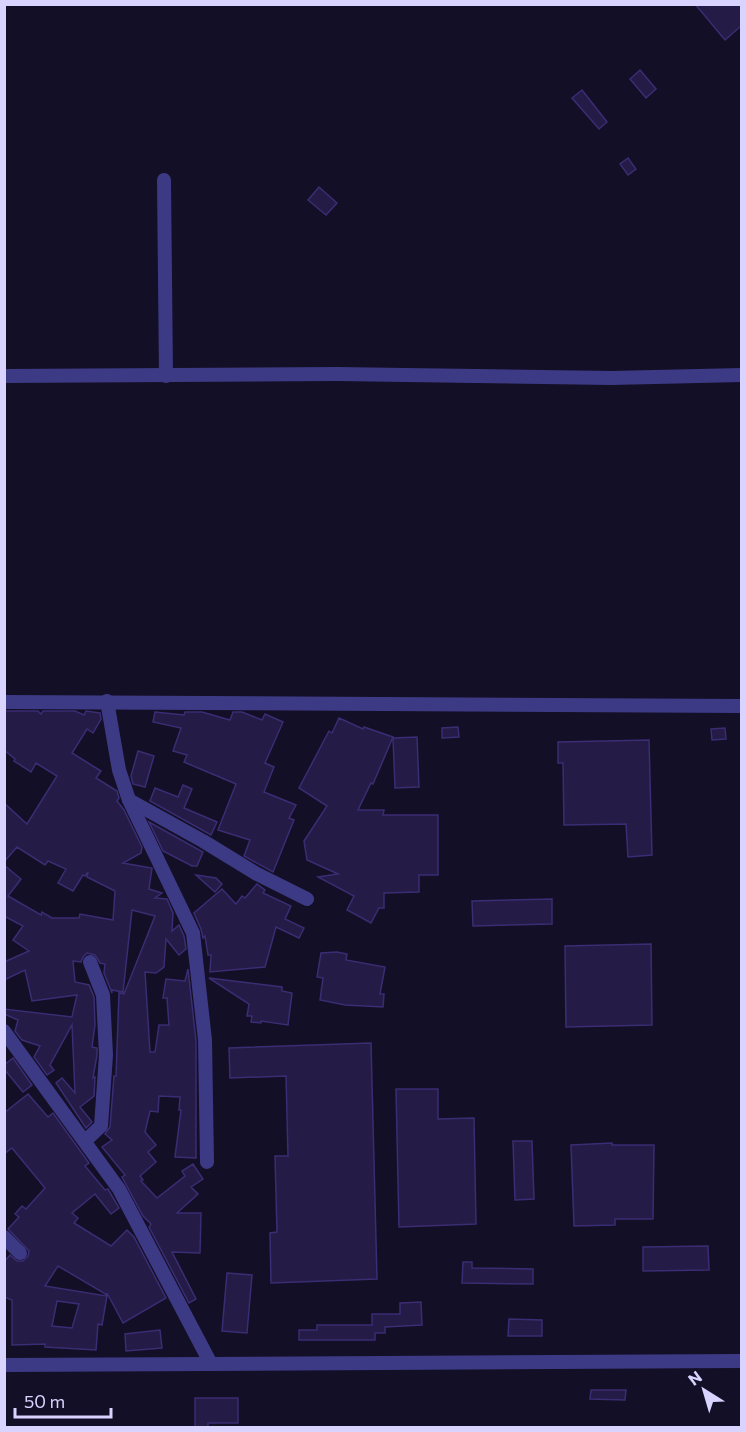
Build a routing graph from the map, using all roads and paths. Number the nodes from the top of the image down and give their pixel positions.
1 (164, 180) dead end
2 (741, 375) edge
3 (4, 376) edge
4 (166, 376) junction
5 (107, 701) junction
6 (4, 702) edge
7 (741, 706) edge
8 (129, 800) junction
9 (307, 900) dead end
10 (90, 962) dead end
11 (4, 1031) edge
12 (85, 1141) junction
13 (207, 1162) dead end
14 (4, 1237) edge
15 (20, 1253) dead end
16 (741, 1361) edge
17 (211, 1364) junction
18 (4, 1365) edge

1 - 4 street
2 - 4 street
3 - 4 street
5 - 6 street
5 - 7 street
5 - 8 street
8 - 9 street
8 - 13 street
10 - 12 street
11 - 12 street
12 - 17 street
14 - 15 street
16 - 17 street
17 - 18 street

